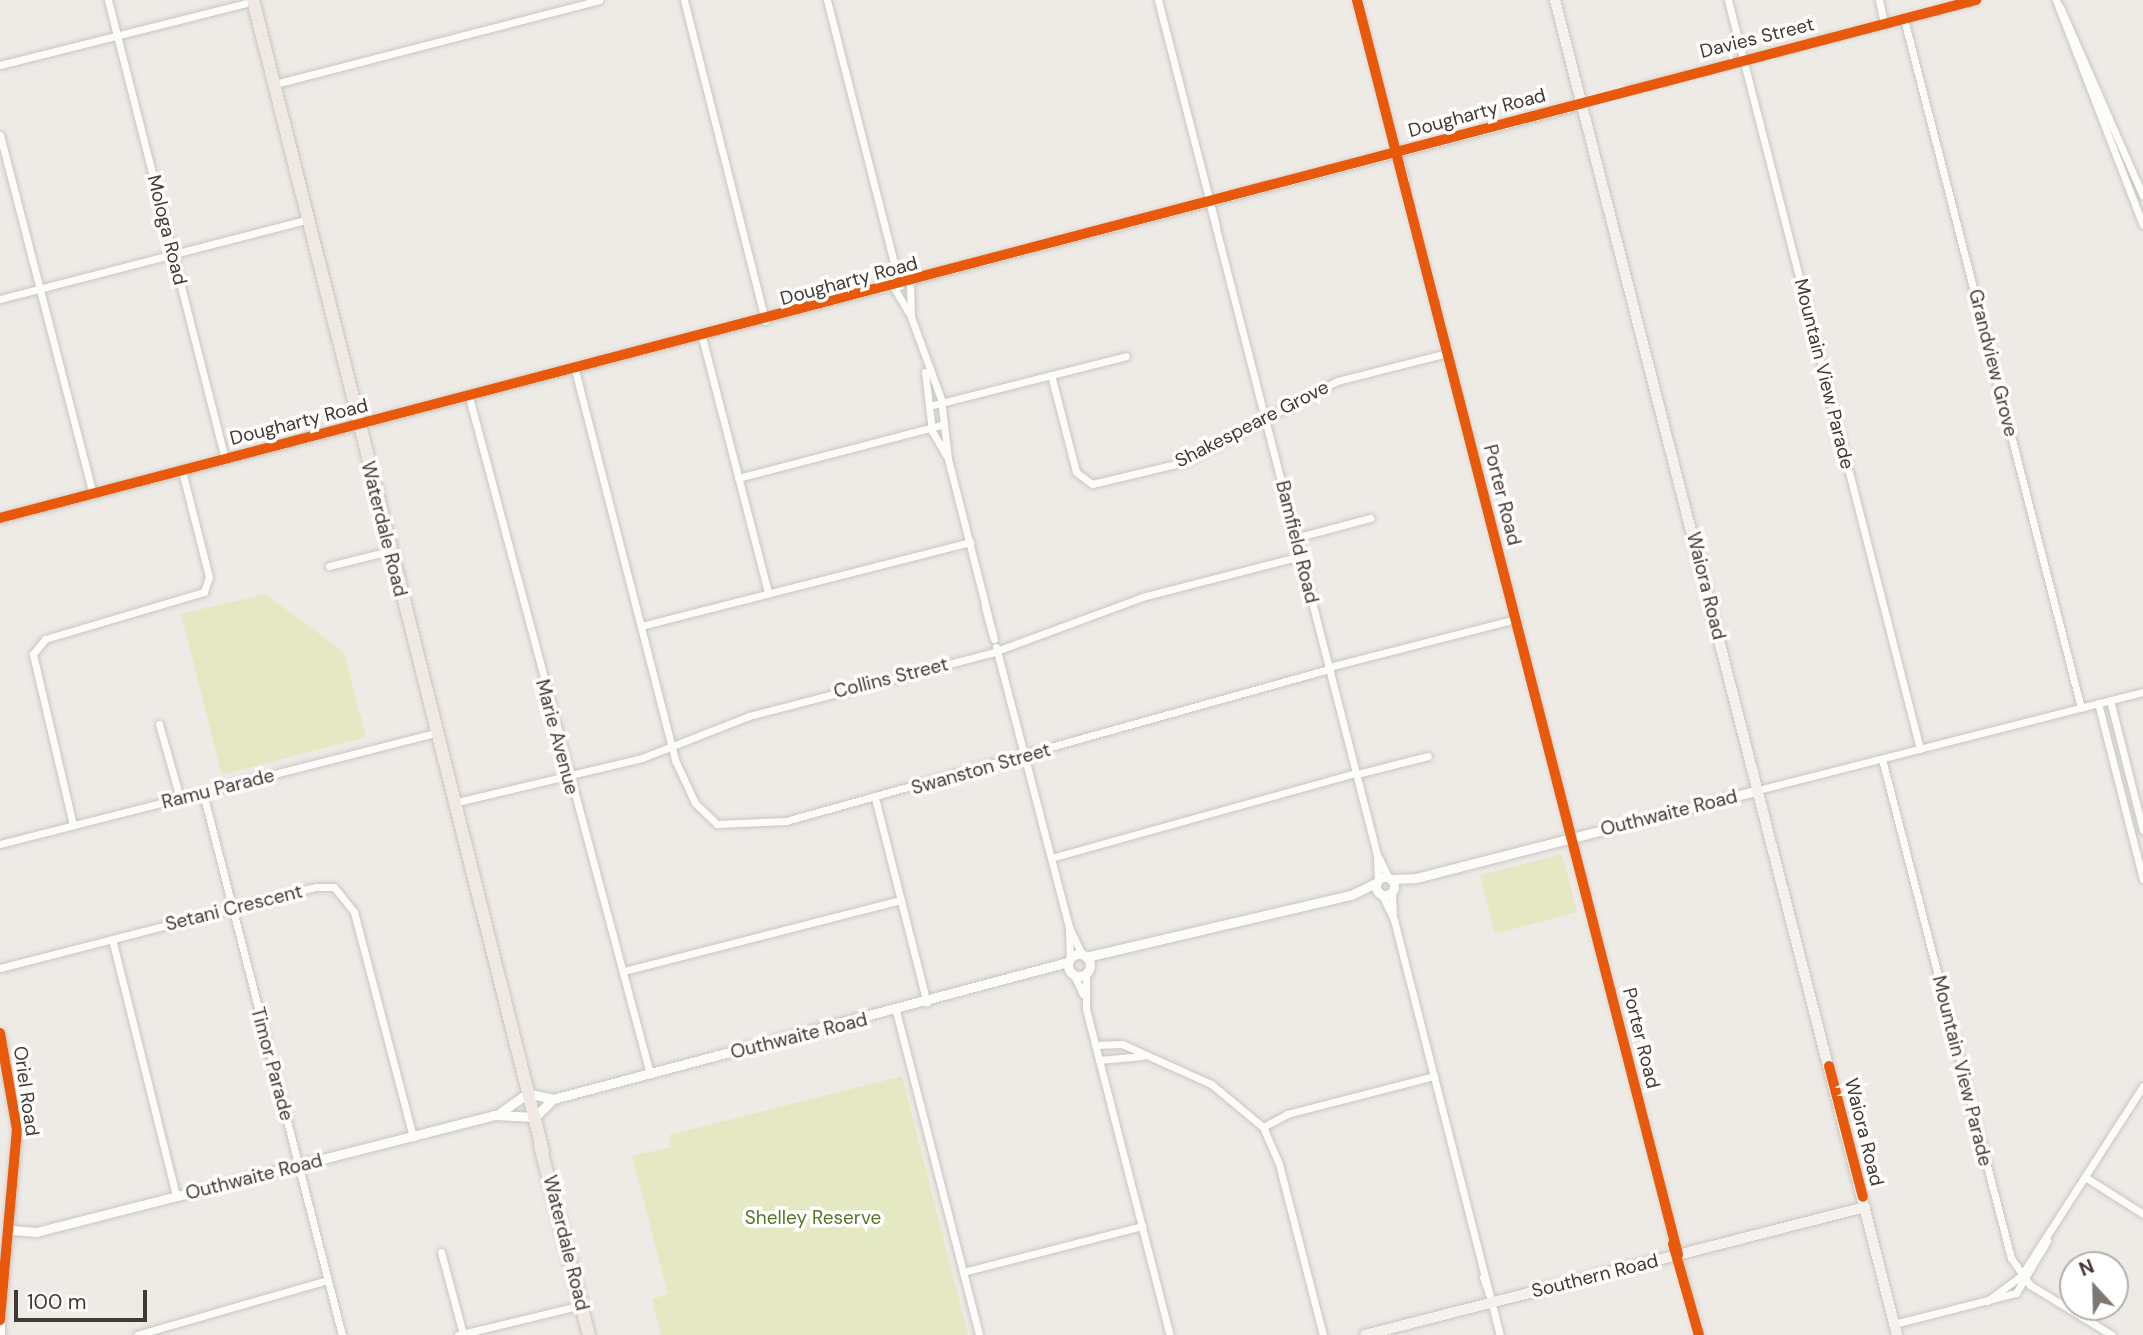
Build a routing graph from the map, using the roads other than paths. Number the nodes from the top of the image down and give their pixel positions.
1 (108, 0) edge
2 (599, 0) edge
3 (684, 0) edge
4 (827, 0) edge
5 (1158, 0) edge
6 (1357, 0) edge
7 (1555, 0) edge
8 (1728, 0) edge
9 (1878, 0) edge
10 (1976, 0) edge
11 (2056, 0) edge
12 (253, 1) edge
13 (1904, 19) junction
14 (1884, 23) junction
15 (118, 37) junction
16 (1744, 59) junction
17 (0, 65) edge
18 (275, 84) junction
19 (1628, 90) dead end
20 (1582, 104) junction
21 (0, 135) edge
22 (1396, 152) junction
23 (2143, 196) edge
24 (1209, 201) junction
25 (309, 219) junction
26 (2143, 225) edge
27 (173, 254) junction
28 (901, 286) junction
29 (39, 289) junction
30 (0, 299) edge
31 (911, 317) junction
32 (765, 321) junction
33 (702, 337) junction
34 (1448, 352) junction
35 (1126, 356) dead end
36 (925, 367) junction
37 (575, 370) junction
38 (1051, 375) junction
39 (469, 397) junction
40 (942, 403) junction
41 (933, 405) junction
42 (1265, 418) junction
43 (359, 425) junction
44 (941, 425) junction
45 (931, 428) junction
46 (225, 459) junction
47 (948, 459) junction
48 (182, 471) junction
49 (738, 478) junction
50 (93, 494) junction
51 (0, 518) edge
52 (1370, 518) dead end
53 (1296, 538) junction
54 (970, 542) junction
55 (389, 551) junction
56 (1300, 556) junction
57 (329, 566) dead end
58 (768, 593) junction
59 (1516, 619) junction
60 (641, 626) junction
61 (997, 650) junction
62 (1329, 668) junction
63 (2143, 692) edge
64 (2110, 700) junction
65 (2098, 703) junction
66 (2081, 708) junction
67 (159, 724) dead end
68 (435, 733) junction
69 (672, 748) junction
70 (1920, 749) junction
71 (1428, 756) dead end
72 (1025, 758) junction
73 (1882, 759) junction
74 (1356, 774) junction
75 (567, 778) junction
76 (1758, 790) junction
77 (203, 793) junction
78 (180, 798) junction
79 (875, 799) junction
80 (454, 806) junction
81 (72, 825) junction
82 (2143, 830) edge
83 (1572, 837) junction
84 (0, 844) edge
85 (1377, 855) junction
86 (1051, 858) junction
87 (1389, 878) junction
88 (1416, 878) junction
89 (2143, 879) edge
90 (1377, 882) junction
91 (1393, 890) junction
92 (1380, 894) junction
93 (1351, 895) junction
94 (901, 900) junction
95 (232, 908) junction
96 (1394, 920) junction
97 (1069, 927) junction
98 (112, 939) junction
99 (1069, 960) junction
100 (1086, 963) junction
101 (0, 968) edge
102 (624, 971) junction
103 (1045, 973) junction
104 (1073, 974) junction
105 (1084, 998) junction
106 (927, 1003) junction
107 (896, 1011) junction
108 (0, 1033) edge
109 (1095, 1045) junction
110 (1146, 1057) junction
111 (1099, 1059) junction
112 (650, 1074) junction
113 (1434, 1076) junction
114 (2143, 1086) edge
115 (528, 1095) junction
116 (553, 1099) junction
117 (495, 1115) junction
118 (534, 1116) junction
119 (1263, 1127) junction
120 (413, 1137) junction
121 (298, 1167) junction
122 (2085, 1177) junction
123 (176, 1196) junction
124 (1865, 1207) junction
125 (2143, 1214) edge
126 (1142, 1226) junction
127 (12, 1230) junction
128 (441, 1252) dead end
129 (1678, 1255) junction
130 (963, 1272) junction
131 (2024, 1279) junction
132 (327, 1280) junction
133 (1492, 1303) junction
134 (582, 1305) junction
135 (0, 1321) edge
136 (1896, 1330) edge
137 (461, 1334) edge
138 (1, 1335) edge
139 (137, 1335) edge
140 (342, 1335) edge
141 (589, 1335) edge
142 (979, 1335) edge
143 (1170, 1335) edge
144 (1323, 1335) edge
145 (1365, 1335) edge
146 (1500, 1335) edge
147 (1699, 1335) edge
148 (2112, 1335) edge

1 - 15 street, Mologa Road
2 - 18 street
3 - 32 street
4 - 28 street
5 - 24 street, Bamfield Road
6 - 22 street, Porter Road
7 - 20 main road, Waiora Road
8 - 16 street, Mountain View Parade
9 - 14 street
10 - 13 street, Davies Street
11 - 23 street
11 - 26 street
12 - 15 street
12 - 18 main road, Waterdale Road
13 - 14 street, Davies Street
13 - 66 street, Grandview Grove
14 - 16 street, Davies Street
15 - 17 street
15 - 27 street, Mologa Road
16 - 19 street, Davies Street
16 - 70 street, Mountain View Parade
18 - 25 main road, Waterdale Road
20 - 22 street, Dougharty Road
20 - 76 main road, Waiora Road
21 - 29 street
22 - 24 street, Dougharty Road
22 - 34 street, Porter Road
24 - 28 street, Dougharty Road
24 - 42 street, Bamfield Road
25 - 27 street
25 - 43 main road, Waterdale Road
27 - 29 street
27 - 46 street, Mologa Road
28 - 31 street
28 - 31 street
28 - 32 street, Dougharty Road
29 - 30 street
29 - 50 street
31 - 36 street
32 - 33 street, Dougharty Road
33 - 37 street, Dougharty Road
33 - 49 street
34 - 42 street, Shakespeare Grove
34 - 59 street, Porter Road
35 - 38 street
36 - 40 street
36 - 41 street
37 - 39 street, Dougharty Road
37 - 60 street, Swanston Street
38 - 40 street
38 - 42 street, Shakespeare Grove
39 - 43 street, Dougharty Road
39 - 75 street, Marie Avenue
40 - 41 street
40 - 44 street
41 - 45 street
42 - 53 street, Bamfield Road
43 - 46 street, Dougharty Road
43 - 55 main road, Waterdale Road
44 - 45 street
44 - 47 street
45 - 47 street
45 - 49 street
46 - 48 street, Dougharty Road
47 - 54 street
48 - 50 street, Dougharty Road
48 - 81 street
49 - 58 street
50 - 51 street, Dougharty Road
52 - 53 street
53 - 56 street, Bamfield Road
54 - 58 street
54 - 61 street
55 - 57 street
55 - 68 main road, Waterdale Road
56 - 61 street, Collins Street
56 - 62 street, Bamfield Road
58 - 60 street
59 - 62 street, Swanston Street
59 - 83 street, Porter Road
60 - 69 street, Swanston Street
61 - 69 street, Collins Street
61 - 72 street
62 - 72 street, Swanston Street
62 - 74 street, Bamfield Road
63 - 64 street
64 - 65 street
64 - 82 street
65 - 66 street
65 - 89 street
66 - 70 street
67 - 78 street
68 - 77 street, Ramu Parade
68 - 80 main road, Waterdale Road
69 - 75 street, Collins Street
69 - 79 street, Swanston Street
70 - 73 street
71 - 74 street
72 - 79 street, Swanston Street
72 - 86 street
73 - 76 street
73 - 131 street, Mountain View Parade
74 - 85 street, Bamfield Road
74 - 86 street
75 - 80 street, Collins Street
75 - 102 street, Marie Avenue
76 - 83 street, Outhwaite Road
76 - 124 main road, Waiora Road
77 - 78 street, Ramu Parade
77 - 95 street, Timor Parade
78 - 81 street, Ramu Parade
79 - 94 street
80 - 115 main road, Waterdale Road
81 - 84 street, Ramu Parade
83 - 88 street, Outhwaite Road
83 - 129 street, Porter Road
85 - 87 street, Bamfield Road
85 - 90 street, Bamfield Road
86 - 97 street
87 - 88 street, Outhwaite Road
87 - 90 street, Outhwaite Road
87 - 91 street
88 - 91 street, Outhwaite Road
90 - 92 street
90 - 93 street
91 - 92 street, Outhwaite Road
91 - 96 street
92 - 93 street
92 - 96 street
93 - 100 street
94 - 102 street
94 - 106 street
95 - 98 street, Setani Crescent
95 - 120 street, Setani Crescent
95 - 121 street, Timor Parade
96 - 113 street
97 - 99 street
97 - 100 street
98 - 101 street, Setani Crescent
98 - 123 street
99 - 100 street, Outhwaite Road
99 - 103 street, Outhwaite Road
99 - 104 street
100 - 104 street, Outhwaite Road
100 - 105 street
102 - 112 street, Marie Avenue
103 - 104 street, Outhwaite Road
103 - 106 street, Outhwaite Road
104 - 105 street
105 - 109 street
106 - 107 street, Outhwaite Road
107 - 112 street, Outhwaite Road
107 - 130 street
108 - 127 street, Oriel Road
109 - 110 street
109 - 111 street
110 - 111 street
110 - 119 street
111 - 126 street
112 - 116 street, Outhwaite Road
113 - 119 street
113 - 133 street
114 - 122 street
115 - 116 street, Outhwaite Road
115 - 117 street, Outhwaite Road
115 - 118 main road, Waterdale Road
116 - 118 street
117 - 118 street, Outhwaite Road
117 - 120 street, Outhwaite Road
118 - 134 main road, Waterdale Road
119 - 144 street
120 - 121 street, Outhwaite Road
121 - 123 street, Outhwaite Road
121 - 132 street, Timor Parade
122 - 125 street
122 - 131 street
123 - 127 street, Outhwaite Road
124 - 129 main road, Southern Road
124 - 136 main road, Waiora Road
126 - 130 street
126 - 143 street
127 - 135 street, Oriel Road
128 - 137 street
129 - 133 main road, Southern Road
129 - 147 street, Porter Road
130 - 142 street
131 - 136 street
131 - 148 street
132 - 139 street
132 - 140 street, Timor Parade
133 - 145 main road, Southern Road
133 - 146 street
134 - 137 street
134 - 141 main road, Waterdale Road
135 - 138 street, Oriel Road

